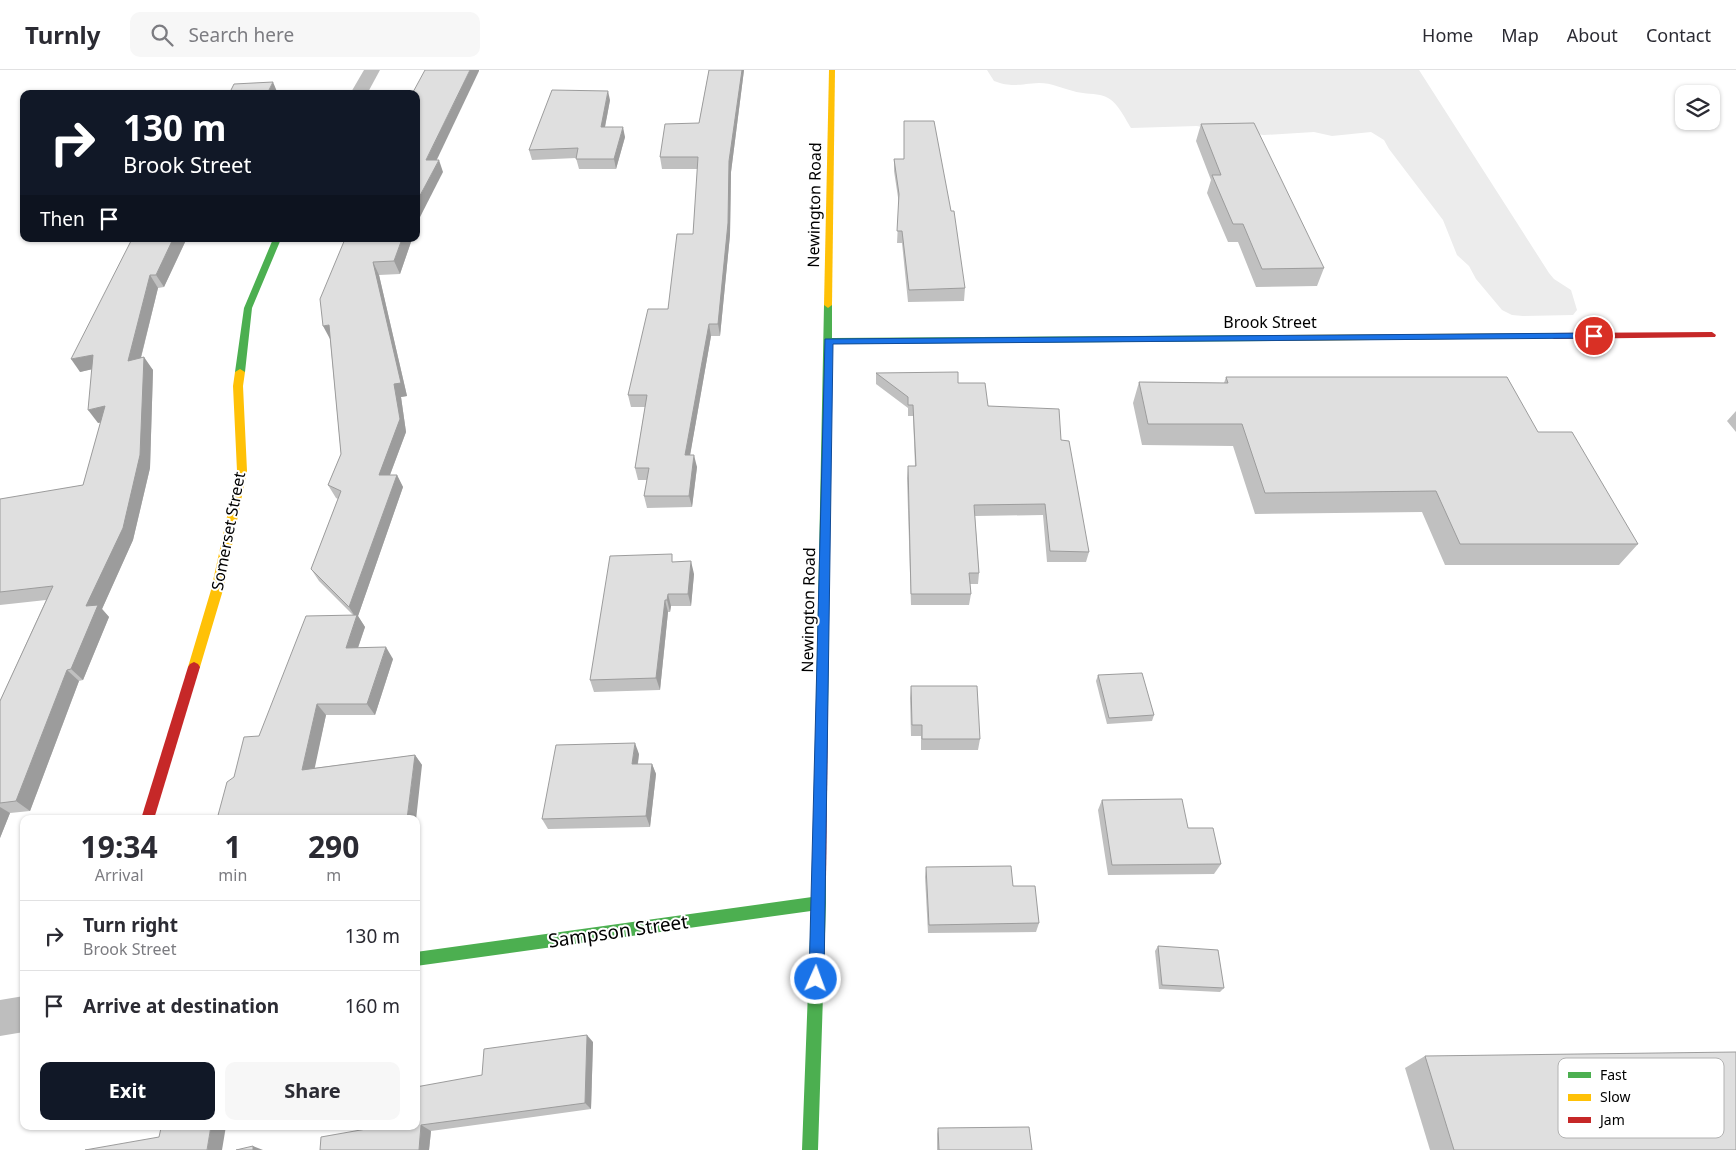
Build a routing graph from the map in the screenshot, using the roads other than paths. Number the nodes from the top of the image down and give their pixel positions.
1 (372, 70) edge
2 (832, 70) edge
3 (360, 90) edge
4 (276, 242) edge
5 (1712, 335) dead end
6 (829, 341) junction
7 (147, 815) edge
8 (819, 903) junction
9 (420, 958) edge
10 (20, 1015) edge
11 (0, 1018) edge
12 (810, 1150) edge

1 - 3 street
2 - 6 street, Newington Road
4 - 7 street, Somerset Street
5 - 6 street, Brook Street
6 - 8 street, Newington Road
8 - 9 street, Sampson Street
8 - 12 street, Newington Road
10 - 11 street

